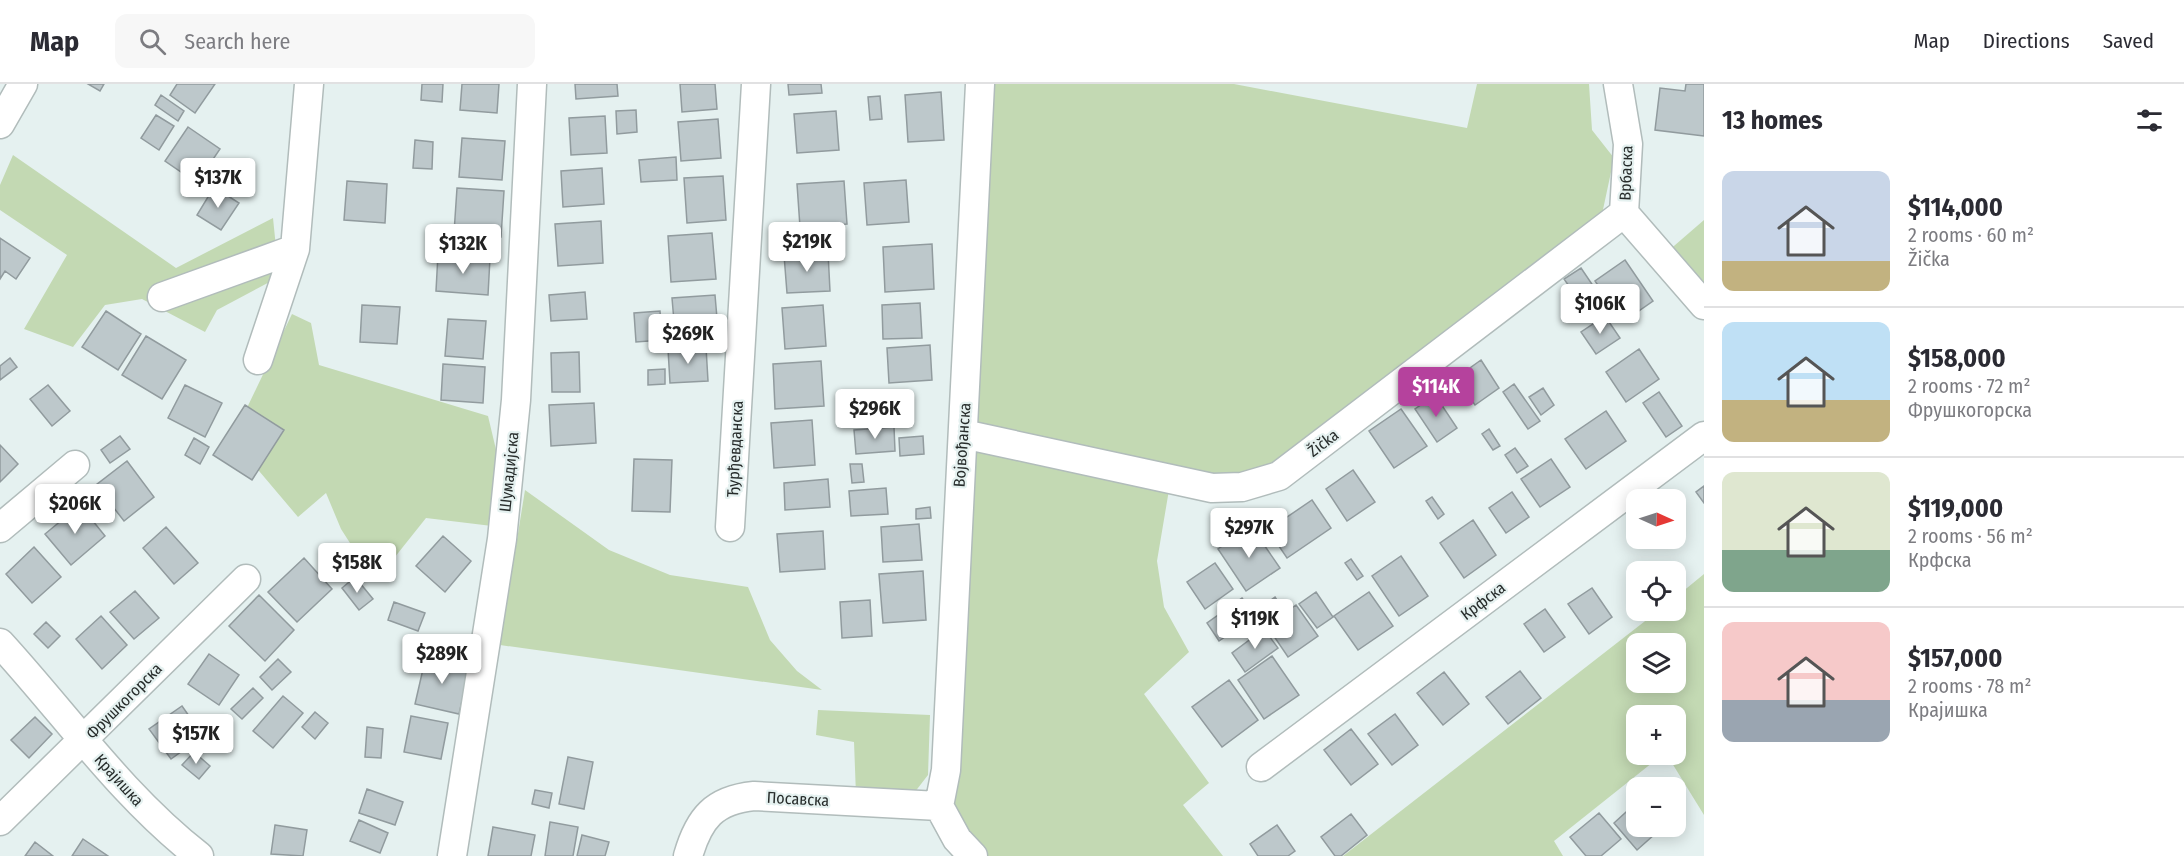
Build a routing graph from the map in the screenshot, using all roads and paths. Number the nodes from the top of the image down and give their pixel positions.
1 (23, 84) edge
2 (309, 84) edge
3 (532, 84) edge
4 (756, 84) edge
5 (980, 84) edge
6 (1618, 84) edge
7 (0, 124) edge
8 (1624, 213) junction
9 (295, 249) junction
10 (162, 297) dead end
11 (1704, 305) edge
12 (258, 360) dead end
13 (963, 434) junction
14 (1704, 436) edge
15 (75, 465) dead end
16 (730, 527) dead end
17 (0, 528) edge
18 (246, 579) dead end
19 (0, 643) edge
20 (84, 741) junction
21 (1262, 767) dead end
22 (939, 806) junction
23 (0, 820) edge
24 (199, 856) edge
25 (452, 856) edge
26 (688, 856) edge
27 (973, 856) edge

1 - 7 street
2 - 9 street
3 - 25 street, Шумадијска
4 - 16 street, Ђурђевданска
5 - 13 street, Војвођанска
6 - 8 street, Врбаска
8 - 11 street, Врбаска
8 - 13 street, Žička
9 - 10 street
9 - 12 street
13 - 22 street, Војвођанска
14 - 21 street, Крфска
15 - 17 street
18 - 20 street, Фрушкогорска
19 - 20 street, Крајишка
20 - 23 street, Фрушкогорска
20 - 24 street, Крајишка
22 - 26 street, Посавска
22 - 27 street

